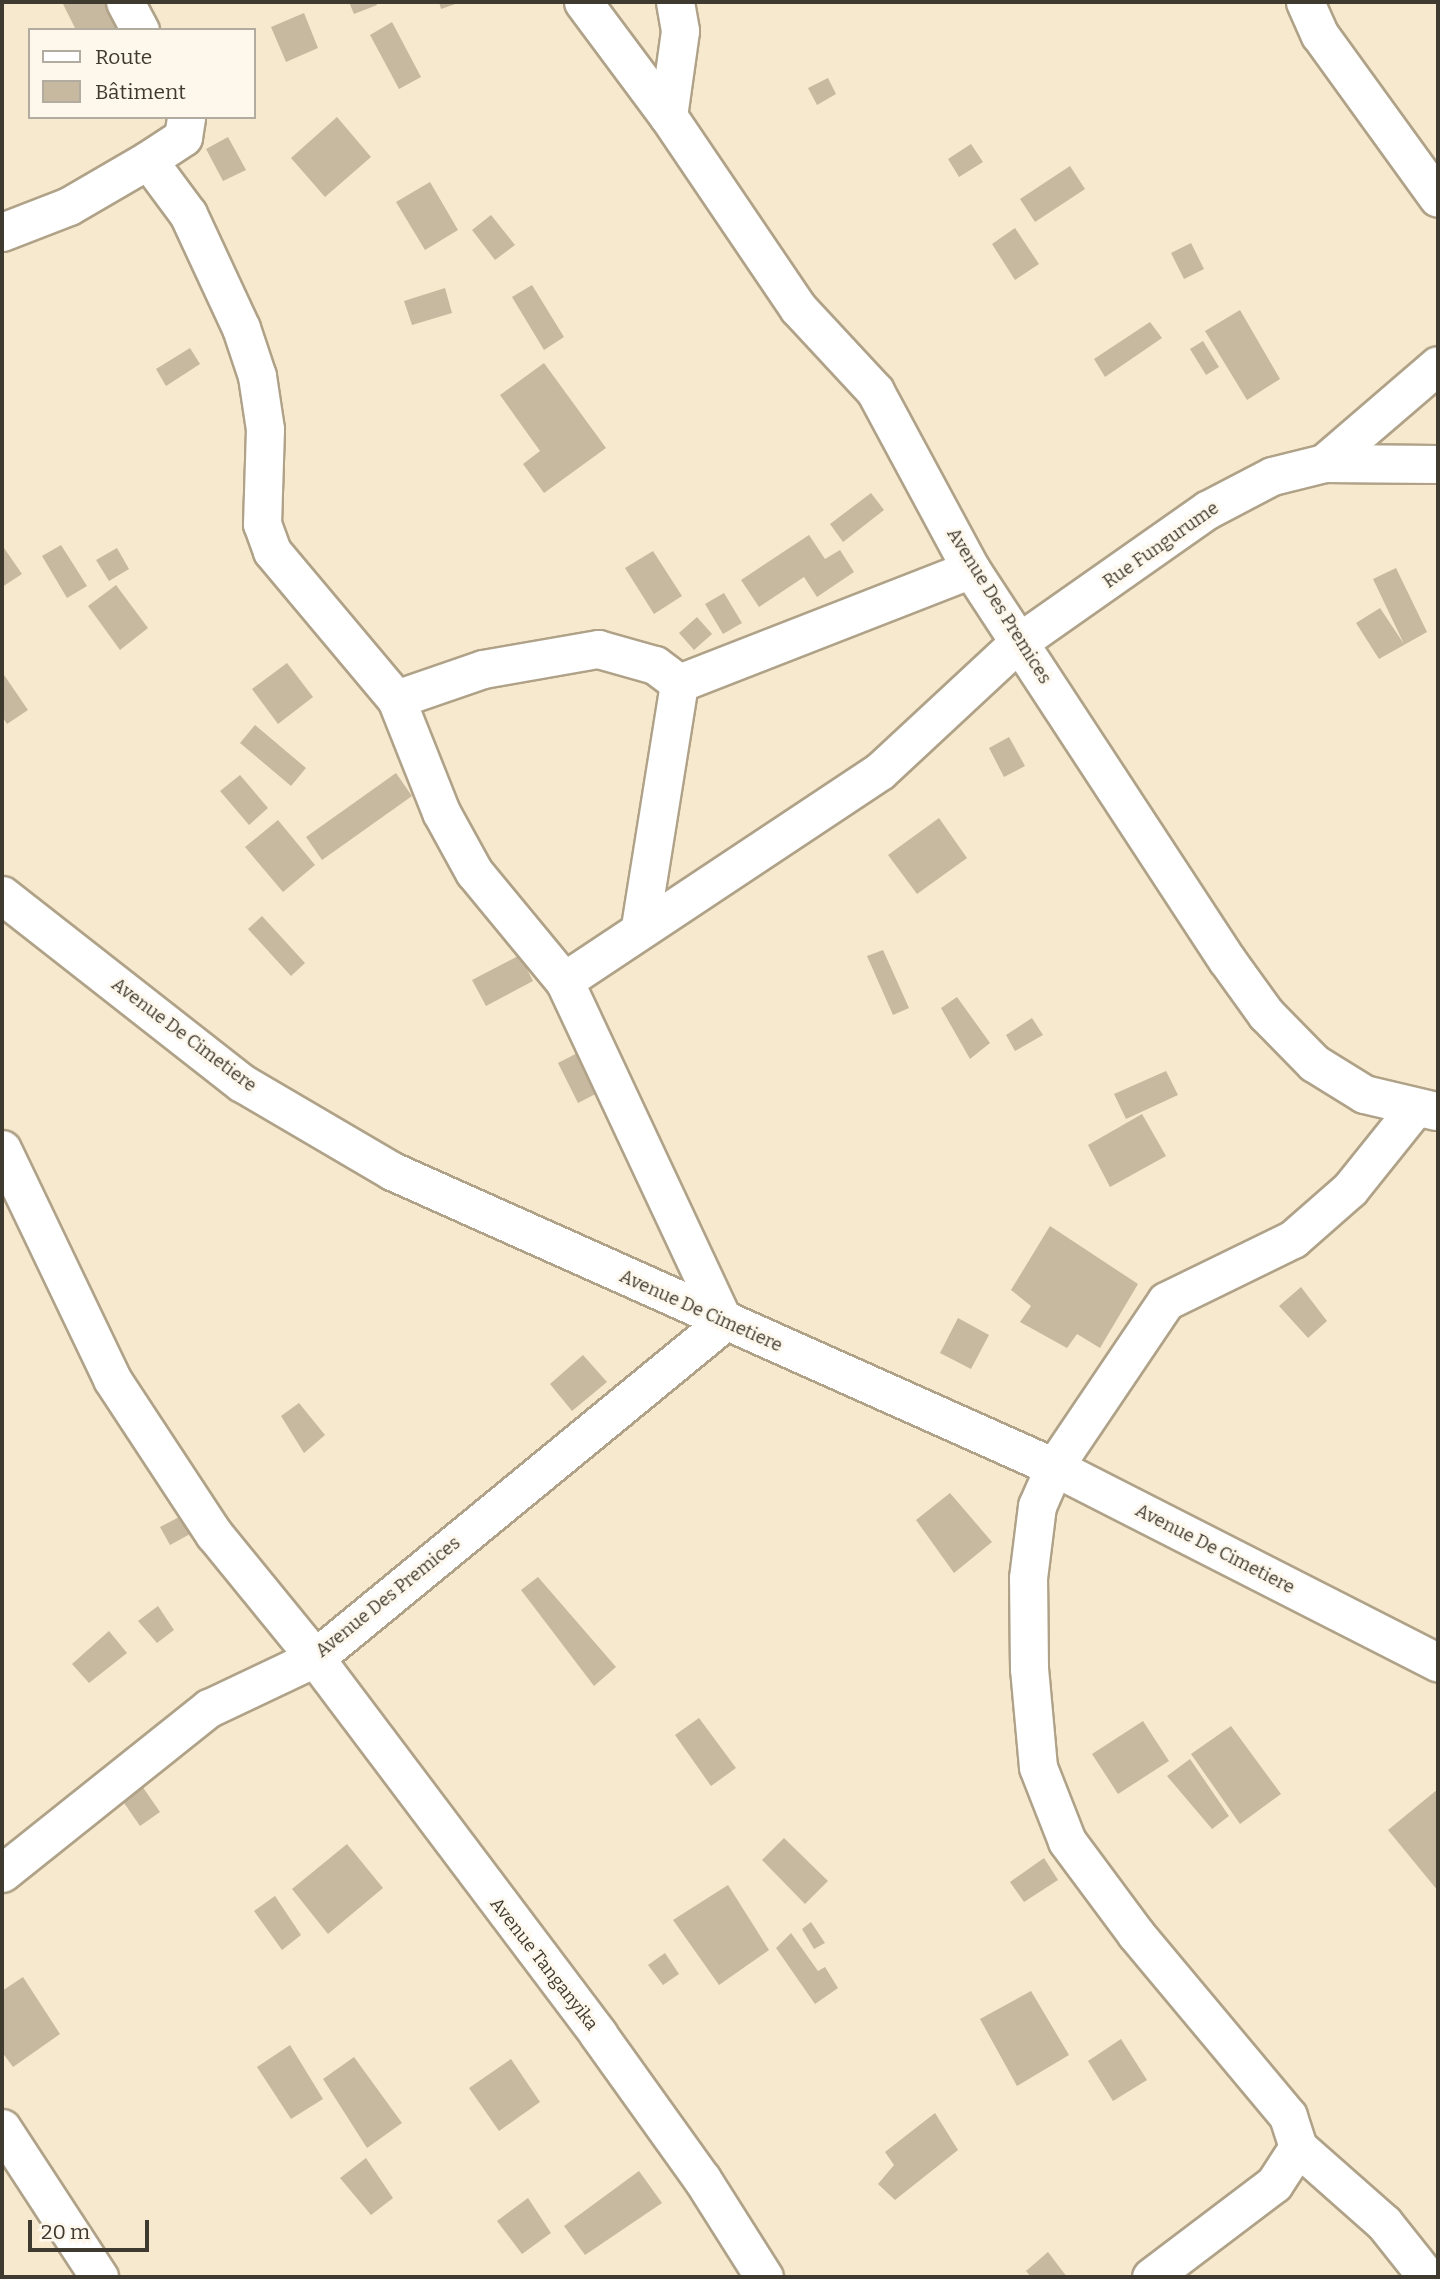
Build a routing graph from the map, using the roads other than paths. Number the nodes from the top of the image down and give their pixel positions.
1 (125, 2) edge
2 (583, 2) edge
3 (675, 2) edge
4 (1305, 2) edge
5 (139, 28) edge
6 (668, 116) junction
7 (186, 119) edge
8 (148, 160) junction
9 (1438, 198) edge
10 (2, 232) edge
11 (1438, 365) edge
12 (1324, 463) junction
13 (1438, 464) edge
14 (971, 569) junction
15 (1019, 642) junction
16 (678, 683) junction
17 (396, 699) junction
18 (2, 895) edge
19 (640, 927) junction
20 (564, 981) junction
21 (1426, 1110) edge
22 (2, 1149) edge
23 (724, 1322) junction
24 (1054, 1467) junction
25 (315, 1658) junction
26 (1438, 1663) edge
27 (2, 1873) edge
28 (2, 2128) edge
29 (1298, 2147) junction
30 (99, 2277) edge
31 (764, 2277) edge
32 (1151, 2277) edge
33 (1427, 2277) edge

1 - 5 street
2 - 6 street, Avenue Des Premices
3 - 6 street
4 - 9 street
6 - 14 street, Avenue Des Premices
7 - 8 street
8 - 10 street
8 - 17 street
11 - 12 street
12 - 13 street, Rue Fungurume
12 - 15 street, Rue Fungurume
14 - 15 street, Avenue Des Premices
14 - 16 street
15 - 19 street, Rue Fungurume
15 - 21 street, Avenue Des Premices
16 - 17 street
16 - 19 street
17 - 20 street
18 - 23 street, Avenue De Cimetiere
19 - 20 street, Rue Fungurume
20 - 23 street
21 - 24 street
22 - 25 street, Avenue Tanganyika
23 - 24 street, Avenue De Cimetiere
23 - 25 street, Avenue Des Premices
24 - 26 street, Avenue De Cimetiere
24 - 29 street
25 - 27 street, Avenue Des Premices
25 - 31 street, Avenue Tanganyika
28 - 30 street
29 - 32 street
29 - 33 street

